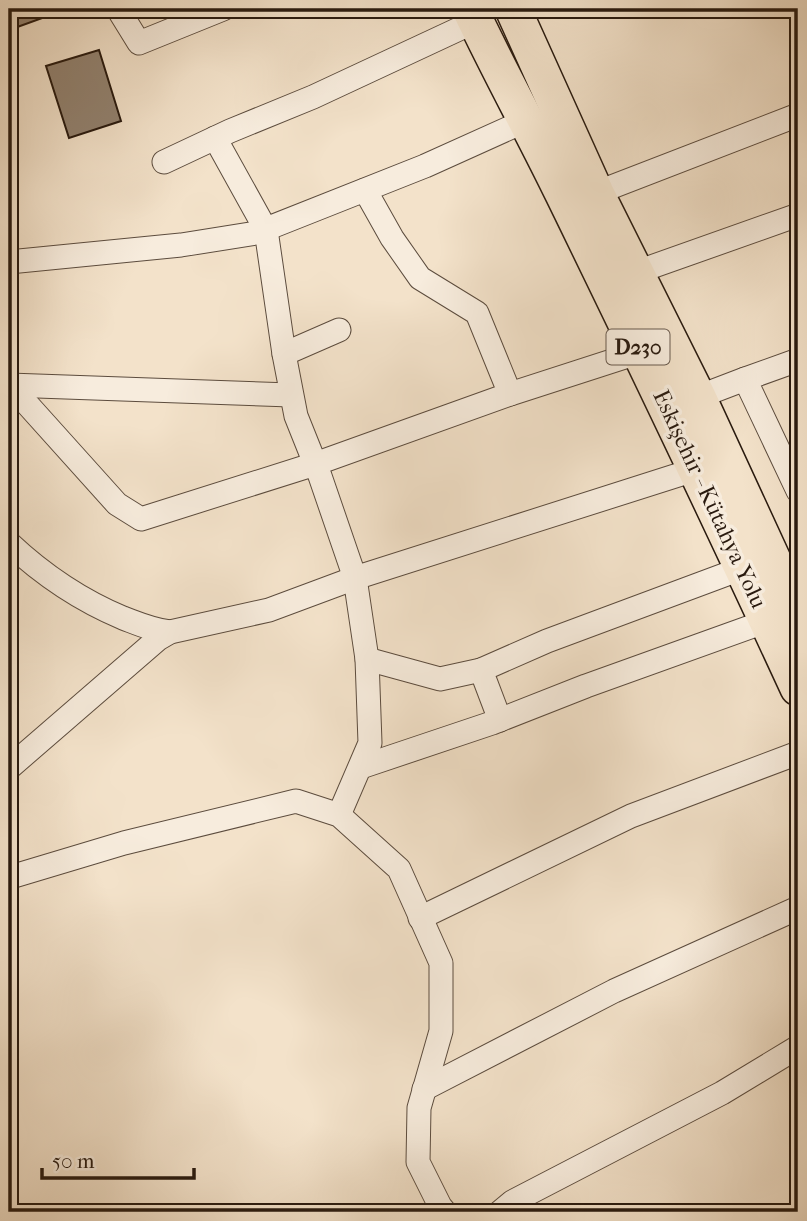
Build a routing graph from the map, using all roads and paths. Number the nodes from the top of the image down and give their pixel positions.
1 (118, 9) edge
2 (223, 9) edge
3 (522, 11) edge
4 (473, 15) edge
5 (798, 115) edge
6 (527, 120) junction
7 (215, 138) junction
8 (164, 162) dead end
9 (365, 190) junction
10 (596, 192) junction
11 (798, 215) edge
12 (266, 230) junction
13 (9, 262) edge
14 (637, 272) junction
15 (339, 330) dead end
16 (640, 352) junction
17 (284, 354) junction
18 (798, 360) edge
19 (745, 379) junction
20 (9, 385) edge
21 (510, 394) junction
22 (291, 395) junction
23 (698, 397) junction
24 (791, 460) edge
25 (315, 464) junction
26 (697, 469) junction
27 (798, 491) edge
28 (13, 555) edge
29 (743, 568) junction
30 (355, 578) junction
31 (783, 618) edge
32 (170, 632) junction
33 (367, 659) junction
34 (481, 670) junction
35 (798, 688) edge
36 (500, 720) junction
37 (798, 753) edge
38 (11, 761) edge
39 (361, 767) junction
40 (339, 815) junction
41 (9, 876) edge
42 (798, 908) edge
43 (420, 918) junction
44 (798, 1047) edge
45 (424, 1089) junction
46 (445, 1212) edge
47 (500, 1212) edge

1 - 2 street
3 - 10 highway, Eskişehir - Kütahya Yolu / D230
4 - 6 highway, Eskişehir - Kütahya Yolu / D230
4 - 7 street
5 - 10 street
6 - 9 street
6 - 16 highway, Eskişehir - Kütahya Yolu / D230
7 - 8 street
7 - 12 street
9 - 12 street
9 - 21 street
10 - 14 highway, Eskişehir - Kütahya Yolu / D230
11 - 14 street
12 - 13 street
12 - 17 street
14 - 23 highway, Eskişehir - Kütahya Yolu / D230
15 - 17 street
16 - 21 street
16 - 26 highway, Eskişehir - Kütahya Yolu / D230
17 - 22 street
18 - 19 street
19 - 23 street
19 - 24 street
20 - 22 street
20 - 25 street
21 - 25 street
22 - 25 street
23 - 31 highway, Eskişehir - Kütahya Yolu / D230
24 - 27 street
25 - 30 street
26 - 29 highway, Eskişehir - Kütahya Yolu / D230
26 - 30 street
28 - 32 street
29 - 31 highway, Eskişehir - Kütahya Yolu / D230
29 - 34 street
30 - 32 street
30 - 33 street
31 - 35 highway, Eskişehir - Kütahya Yolu / D230
31 - 36 street
32 - 38 street
33 - 34 street
33 - 39 street
34 - 36 street
36 - 39 street
37 - 43 street
39 - 40 street
40 - 41 street
40 - 43 street
42 - 45 street
43 - 45 street
44 - 47 street
45 - 46 street

